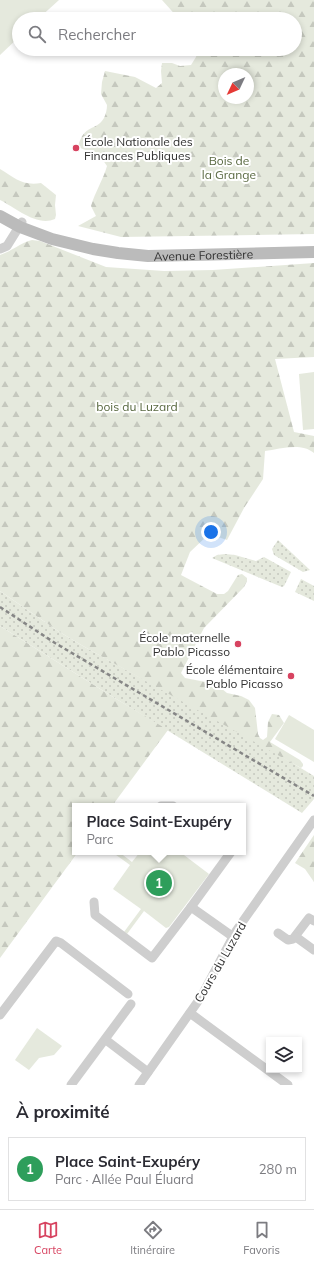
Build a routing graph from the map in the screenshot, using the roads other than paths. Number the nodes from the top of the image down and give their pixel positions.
1 (0, 210) edge
2 (0, 216) edge
3 (21, 224) junction
4 (0, 249) edge
5 (314, 252) edge
6 (314, 820) edge
7 (229, 855) edge
8 (94, 902) dead end
9 (191, 907) junction
10 (314, 921) edge
11 (278, 933) dead end
12 (232, 936) junction
13 (296, 937) junction
14 (314, 950) edge
15 (128, 994) dead end
16 (131, 1004) dead end
17 (190, 1013) junction
18 (0, 1015) edge
19 (106, 1040) junction
20 (148, 1072) junction
21 (71, 1085) edge
22 (139, 1085) edge
23 (288, 1085) edge

1 - 3 street
2 - 3 street
3 - 4 street
3 - 5 street, Avenue Forestière
6 - 12 street, Cours du Luzard
7 - 9 street
8 - 9 street
9 - 12 street
10 - 13 street
11 - 13 street
12 - 17 street, Cours du Luzard
13 - 14 street
15 - 18 street
16 - 19 street
17 - 20 street, Cours du Luzard
17 - 23 street
19 - 20 street
19 - 21 street
20 - 22 street, Cours du Luzard

